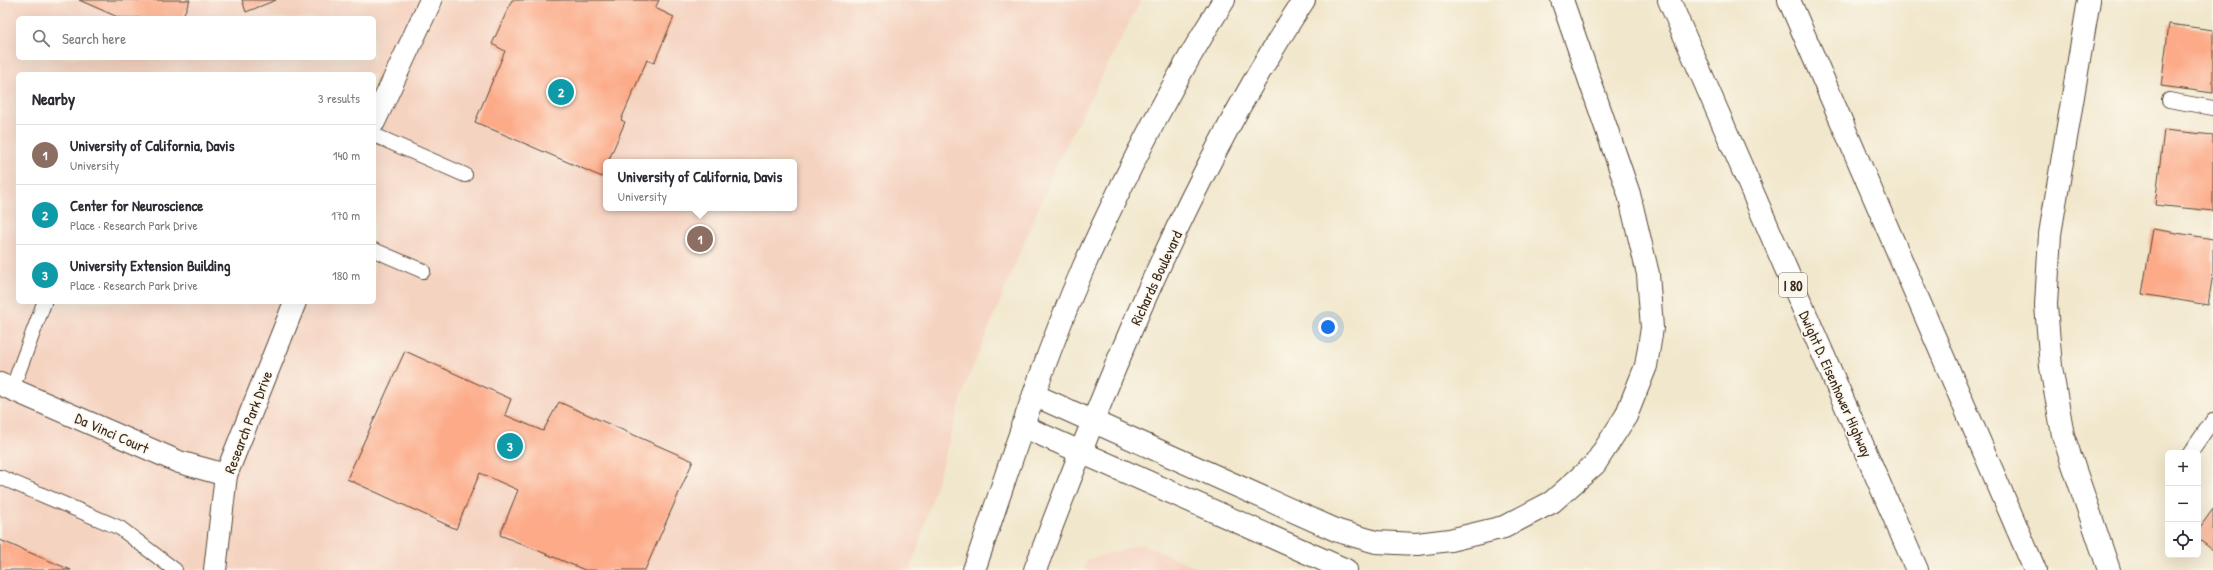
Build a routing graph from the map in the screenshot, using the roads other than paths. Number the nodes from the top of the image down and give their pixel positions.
1 (431, 0) edge
2 (1224, 0) edge
3 (1304, 0) edge
4 (1562, 0) edge
5 (1668, 0) edge
6 (1789, 0) edge
7 (2089, 0) edge
8 (2169, 100) dead end
9 (2213, 108) edge
10 (376, 118) edge
11 (376, 136) edge
12 (465, 175) dead end
13 (376, 251) edge
14 (423, 271) dead end
15 (44, 304) edge
16 (294, 304) edge
17 (6, 386) edge
18 (1034, 396) junction
19 (2213, 420) edge
20 (1092, 421) junction
21 (1022, 426) junction
22 (2192, 450) edge
23 (1080, 451) junction
24 (226, 475) junction
25 (0, 478) edge
26 (175, 570) edge
27 (215, 570) edge
28 (974, 570) edge
29 (1035, 570) edge
30 (1346, 570) edge
31 (1917, 570) edge
32 (2035, 570) edge
33 (2109, 570) edge

1 - 10 main road
2 - 18 main road
3 - 20 main road, Richards Boulevard
4 - 20 main road
5 - 31 main road, Dwight D. Eisenhower Highway / I 80
6 - 32 main road
7 - 33 main road
8 - 9 lane
11 - 12 lane
13 - 14 lane
15 - 17 lane
16 - 24 main road, Research Park Drive
17 - 24 main road, Da Vinci Court
18 - 20 main road
18 - 21 main road
19 - 22 lane
20 - 23 main road, Richards Boulevard
21 - 23 main road
21 - 28 main road
23 - 29 main road, Richards Boulevard
23 - 30 main road
24 - 27 main road, Research Park Drive
25 - 26 lane

